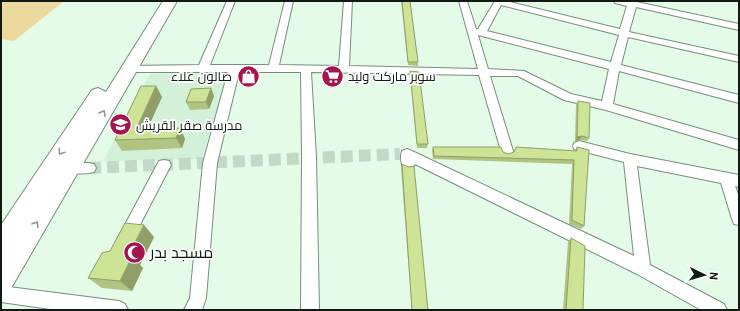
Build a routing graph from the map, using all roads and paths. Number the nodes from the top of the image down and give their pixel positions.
1 (158, 1) edge
2 (170, 1) edge
3 (231, 1) edge
4 (289, 1) edge
5 (348, 1) edge
6 (463, 1) edge
7 (499, 1) edge
8 (618, 1) edge
9 (632, 3) edge
10 (739, 26) edge
11 (477, 32) junction
12 (623, 33) junction
13 (739, 59) edge
14 (203, 68) junction
15 (615, 68) junction
16 (128, 69) junction
17 (234, 69) junction
18 (273, 69) junction
19 (306, 69) junction
20 (344, 69) junction
21 (484, 72) junction
22 (739, 99) edge
23 (607, 106) junction
24 (579, 146) edge
25 (739, 146) edge
26 (507, 151) dead end
27 (425, 152) dead end
28 (630, 159) junction
29 (164, 165) dead end
30 (732, 179) edge
31 (739, 219) edge
32 (7, 249) edge
33 (119, 249) edge
34 (643, 269) junction
35 (3, 274) edge
36 (1, 294) edge
37 (708, 308) edge
38 (119, 310) edge
39 (193, 310) edge
40 (310, 310) edge

1 -> 32 main road
2 - 16 main road
3 - 14 street
4 - 18 street
5 - 20 street
6 - 11 street
7 - 11 street
7 - 12 street
8 - 9 street
9 - 10 street
9 - 12 street
11 - 15 street
11 - 21 street
12 - 13 street
12 - 15 street
14 - 16 street
14 - 17 street
15 - 22 street
15 - 23 street
32 -> 16 main road
17 - 18 street
17 - 39 street
18 - 19 street
19 - 20 street
19 - 40 street
20 - 21 street
21 - 23 street
21 - 26 street
23 - 25 street
24 - 28 street
27 - 34 street
28 - 30 street
28 - 34 street
29 - 33 street
30 - 31 street
32 - 35 main road
34 - 37 street
36 - 38 street

